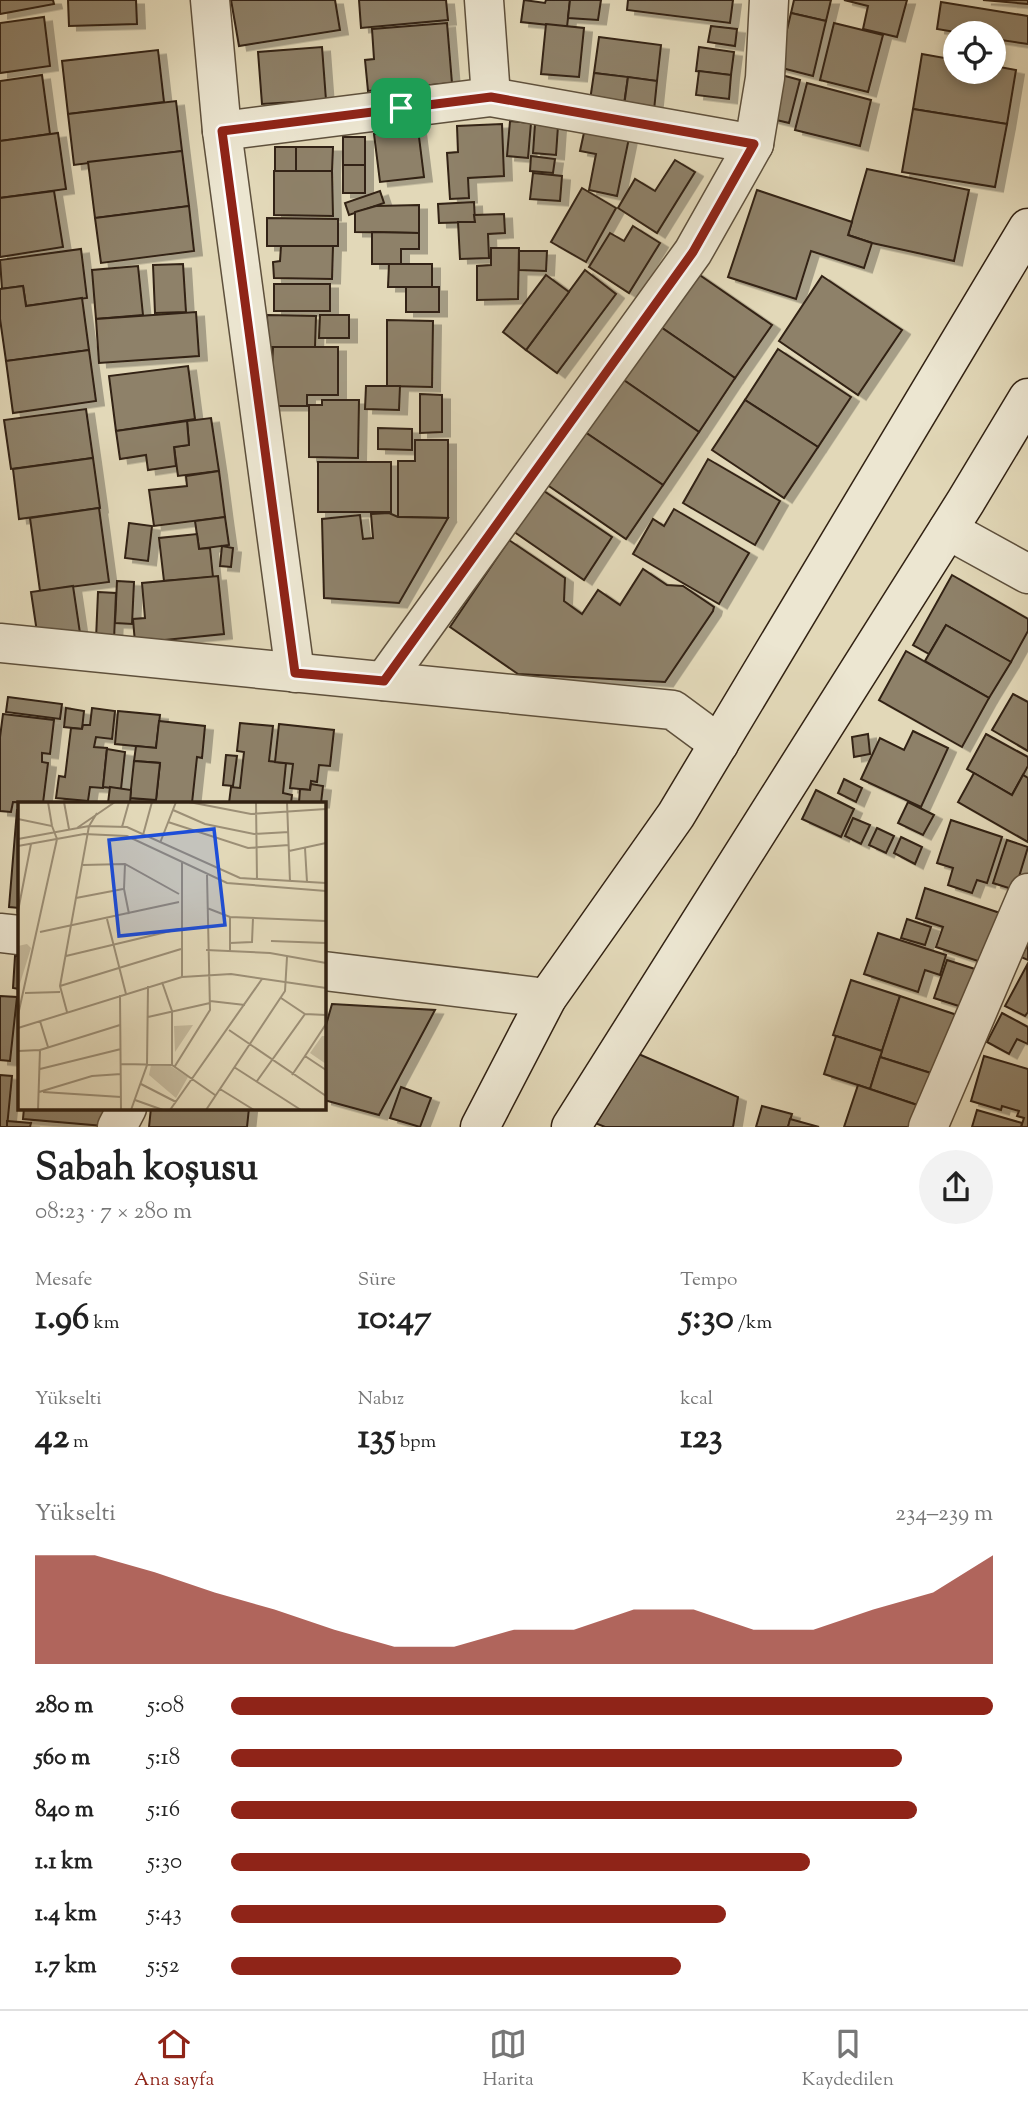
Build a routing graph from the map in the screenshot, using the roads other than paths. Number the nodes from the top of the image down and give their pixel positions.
1 (210, 0) edge
2 (484, 0) edge
3 (769, 0) edge
4 (491, 97) junction
5 (222, 131) junction
6 (754, 144) junction
7 (1028, 229) edge
8 (1028, 398) edge
9 (947, 530) junction
10 (1028, 574) edge
11 (1, 633) edge
12 (295, 673) junction
13 (384, 681) junction
14 (719, 744) junction
15 (1028, 893) edge
16 (0, 933) edge
17 (18, 935) edge
18 (326, 971) edge
19 (547, 998) junction
20 (126, 1110) edge
21 (117, 1127) edge
22 (480, 1127) edge
23 (571, 1127) edge
24 (928, 1127) edge

1 - 5 street
2 - 4 street
3 - 6 street
4 - 5 street
4 - 6 street
5 - 12 street
6 - 13 street
7 - 14 street
8 - 9 street
9 - 10 street
9 - 23 street
11 - 12 street
12 - 13 street
13 - 14 street
14 - 19 street
15 - 24 street
16 - 17 street
18 - 19 street
19 - 22 street
20 - 21 street

